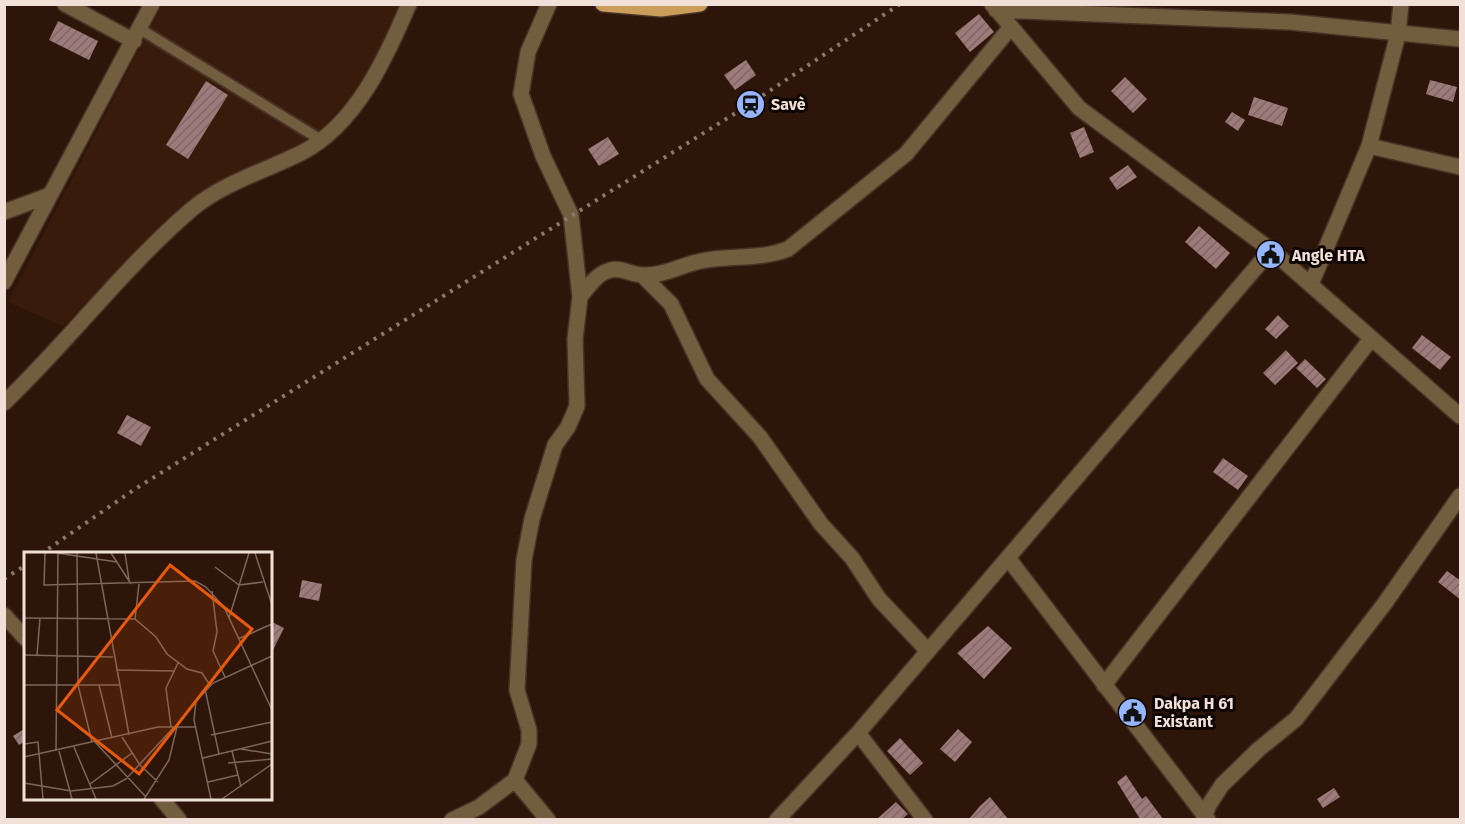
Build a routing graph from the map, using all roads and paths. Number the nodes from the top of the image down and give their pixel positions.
1 (65, 4) edge
2 (152, 4) edge
3 (409, 4) edge
4 (549, 4) edge
5 (700, 4) edge
6 (1401, 4) edge
7 (603, 5) edge
8 (634, 6) edge
9 (994, 7) edge
10 (1011, 27) junction
11 (1398, 34) junction
12 (137, 35) junction
13 (1461, 39) edge
14 (321, 140) junction
15 (1370, 146) junction
16 (1461, 167) edge
17 (50, 195) junction
18 (4, 212) edge
19 (1271, 250) junction
20 (642, 275) junction
21 (4, 282) edge
22 (1311, 284) junction
23 (580, 297) junction
24 (1371, 339) junction
25 (4, 403) edge
26 (1461, 416) edge
27 (1461, 496) edge
28 (1008, 558) junction
29 (4, 615) edge
30 (24, 637) edge
31 (928, 651) junction
32 (1104, 685) junction
33 (858, 733) junction
34 (514, 780) junction
35 (163, 800) edge
36 (179, 819) edge
37 (452, 819) edge
38 (548, 819) edge
39 (777, 819) edge
40 (925, 819) edge
41 (1206, 819) edge

1 - 12 street
2 - 12 street
3 - 14 street
4 - 23 street
5 - 8 main road
6 - 11 street
7 - 8 main road
9 - 10 street
9 - 11 street
10 - 19 street
10 - 20 street
11 - 13 street
11 - 15 street
12 - 14 street
12 - 17 street
14 - 25 street
15 - 16 street
15 - 22 street
17 - 18 street
17 - 21 street
19 - 22 street
19 - 28 street
20 - 23 street
20 - 31 street
22 - 24 street
23 - 34 street
24 - 26 street
24 - 32 street
27 - 41 street
28 - 31 street
28 - 32 street
29 - 30 street
31 - 33 street
32 - 41 street
33 - 39 street
33 - 40 street
34 - 37 street
34 - 38 street
35 - 36 street

